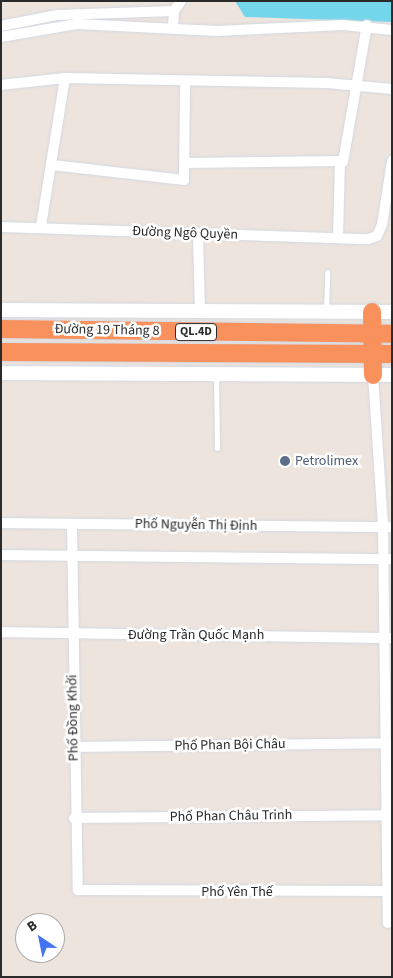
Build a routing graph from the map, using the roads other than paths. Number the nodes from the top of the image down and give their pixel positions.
1 (181, 1) edge
2 (174, 11) junction
3 (367, 25) junction
4 (1, 26) edge
5 (173, 26) junction
6 (392, 30) edge
7 (1, 37) edge
8 (65, 78) junction
9 (185, 84) junction
10 (1, 85) edge
11 (354, 85) junction
12 (392, 89) edge
13 (392, 161) edge
14 (343, 162) junction
15 (185, 163) junction
16 (52, 165) junction
17 (1, 226) edge
18 (41, 226) junction
19 (198, 234) junction
20 (338, 238) junction
21 (327, 272) dead end
22 (1, 310) edge
23 (200, 311) junction
24 (326, 312) junction
25 (372, 312) junction
26 (392, 312) edge
27 (1, 328) edge
28 (372, 334) junction
29 (392, 334) edge
30 (1, 352) edge
31 (372, 354) junction
32 (392, 354) edge
33 (1, 373) edge
34 (216, 374) junction
35 (373, 375) junction
36 (392, 375) edge
37 (217, 448) dead end
38 (1, 522) edge
39 (72, 524) junction
40 (387, 527) edge
41 (1, 555) edge
42 (71, 556) junction
43 (388, 559) edge
44 (1, 632) edge
45 (71, 635) junction
46 (389, 638) edge
47 (386, 743) junction
48 (74, 747) junction
49 (387, 815) junction
50 (74, 818) junction
51 (388, 891) junction
52 (86, 893) joint
53 (388, 923) dead end

1 - 2 street
2 - 4 street
2 - 5 street
3 - 5 street
3 - 6 street
3 - 11 street
5 - 7 street
8 - 9 street
8 - 10 street
8 - 16 street
9 - 11 street
9 - 15 street
11 - 12 street
11 - 14 street
13 - 20 street, Đường Ngô Quyền
14 - 15 street
14 - 20 street
15 - 16 street
16 - 18 street
17 - 18 street, Đường Ngô Quyền
18 - 19 street, Đường Ngô Quyền
19 - 20 street, Đường Ngô Quyền
19 - 23 street
21 - 24 lane
22 - 23 street, Đường 19 Tháng 8
23 - 24 street, Đường 19 Tháng 8
24 - 25 street, Đường 19 Tháng 8
25 - 26 street, Đường 19 Tháng 8
25 - 28 highway
27 - 28 highway, Đường 19 Tháng 8 / QL.4D
28 - 29 highway, Đường 19 Tháng 8 / QL.4D
28 - 31 highway
30 - 31 highway, Đường 19 Tháng 8 / QL.4D
31 - 32 highway, Đường 19 Tháng 8 / QL.4D
31 - 35 highway
33 - 34 street
34 - 35 street
34 - 37 lane
35 - 36 street
35 - 40 street
38 - 39 street, Phố Nguyễn Thị Định
39 - 40 street, Phố Nguyễn Thị Định
39 - 42 street, Phố Đồng Khởi
40 - 43 street
41 - 42 street
42 - 43 street
42 - 45 street, Phố Đồng Khởi
43 - 46 street
44 - 45 street, Đường Trần Quốc Mạnh
45 - 46 street, Đường Trần Quốc Mạnh
45 - 48 street, Phố Đồng Khởi
46 - 47 street
47 - 48 street, Phố Phan Bội Châu
47 - 49 street
48 - 50 street, Phố Đồng Khởi
49 - 50 street, Phố Phan Châu Trinh
49 - 51 street
50 - 52 street, Phố Đồng Khởi
51 - 52 street, Phố Yên Thế
51 - 53 street

